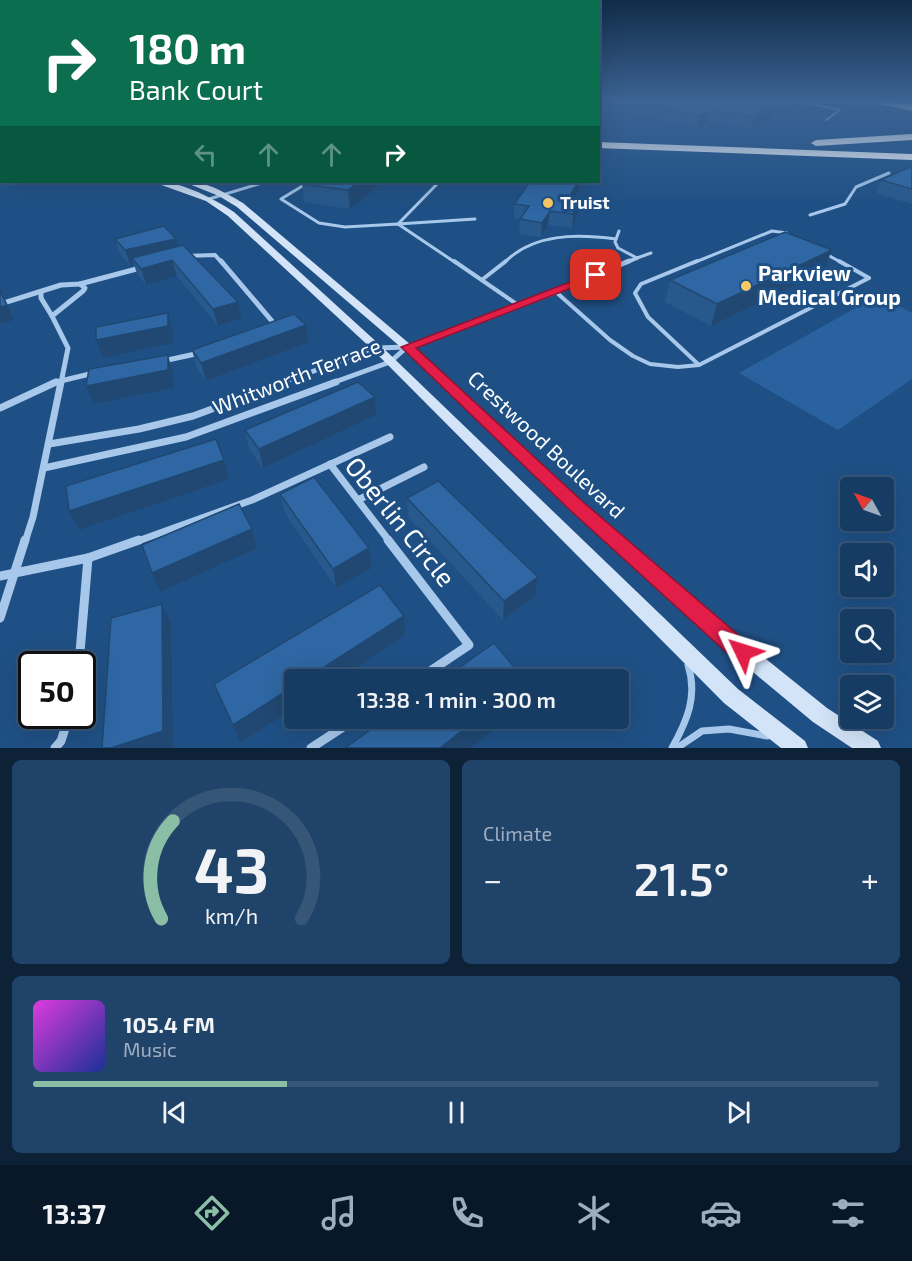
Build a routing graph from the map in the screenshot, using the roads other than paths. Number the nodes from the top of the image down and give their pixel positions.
1 (600, 137) edge
2 (912, 137) edge
3 (600, 145) edge
4 (796, 145) junction
5 (912, 149) edge
6 (817, 155) junction
7 (912, 157) edge
8 (912, 163) edge
9 (889, 173) dead end
10 (161, 183) edge
11 (190, 183) edge
12 (262, 183) edge
13 (307, 183) edge
14 (439, 183) edge
15 (216, 197) junction
16 (810, 215) dead end
17 (475, 219) dead end
18 (398, 224) junction
19 (619, 231) dead end
20 (797, 238) edge
21 (616, 239) junction
22 (818, 250) edge
23 (651, 253) dead end
24 (637, 258) junction
25 (176, 259) edge
26 (155, 264) edge
27 (483, 279) junction
28 (80, 284) junction
29 (556, 292) junction
30 (41, 293) junction
31 (0, 304) edge
32 (518, 304) junction
33 (52, 316) junction
34 (267, 332) edge
35 (407, 347) junction
36 (377, 348) junction
37 (212, 350) edge
38 (154, 362) edge
39 (390, 362) junction
40 (699, 365) junction
41 (97, 373) edge
42 (62, 379) junction
43 (0, 408) edge
44 (390, 437) dead end
45 (49, 444) junction
46 (330, 464) junction
47 (424, 467) dead end
48 (44, 468) junction
49 (358, 500) junction
50 (87, 558) junction
51 (15, 572) junction
52 (0, 576) edge
53 (0, 618) edge
54 (678, 643) junction
55 (80, 651) edge
56 (434, 669) edge
57 (65, 729) edge
58 (340, 729) edge
59 (797, 747) edge
60 (56, 748) edge
61 (311, 748) edge
62 (672, 748) edge
63 (677, 748) edge
64 (871, 748) edge

1 - 4 highway
2 - 4 highway
3 - 6 highway
4 - 5 highway
6 - 7 highway
6 - 8 highway
9 - 16 lane
10 - 15 main road, Crestwood Boulevard
11 - 15 main road, Crestwood Boulevard
12 - 15 lane
13 - 18 lane
14 - 18 lane
15 - 35 main road, Crestwood Boulevard
15 - 36 main road, Crestwood Boulevard
17 - 18 lane
18 - 27 lane
19 - 21 lane
20 - 40 lane
21 - 24 lane
21 - 27 lane
22 - 40 lane
23 - 24 lane
24 - 29 street
25 - 34 street
26 - 28 street
27 - 32 lane
28 - 30 street
28 - 33 street
29 - 32 street
29 - 40 lane
30 - 31 street
30 - 33 street
32 - 35 street
33 - 42 street
35 - 36 street, Whitworth Terrace
35 - 39 street, Whitworth Terrace
35 - 64 main road, Crestwood Boulevard
36 - 39 main road, Crestwood Boulevard
36 - 45 street, Whitworth Terrace
37 - 38 street
39 - 48 street, Whitworth Terrace
39 - 54 main road, Crestwood Boulevard
41 - 42 street
42 - 43 street
42 - 45 street
44 - 46 street
45 - 48 street
46 - 49 street, Oberlin Circle
46 - 50 street, Oberlin Circle
47 - 49 street
48 - 51 street
49 - 56 street, Oberlin Circle
50 - 51 street, Oberlin Circle
50 - 55 street
51 - 52 street, Oberlin Circle
51 - 53 street
54 - 59 main road, Crestwood Boulevard
54 - 62 lane
57 - 60 street
58 - 61 street
59 - 63 lane

